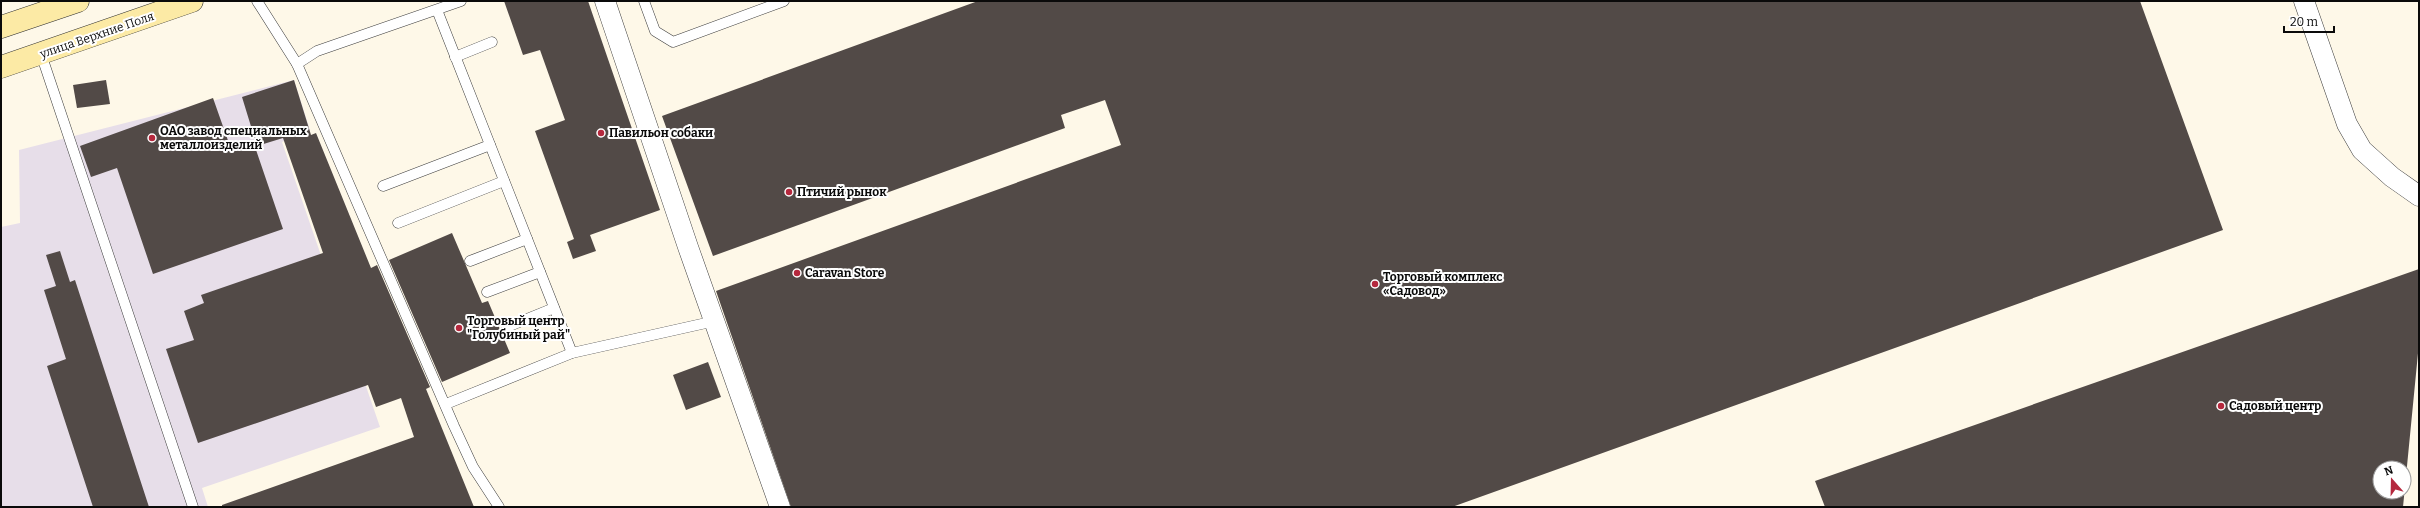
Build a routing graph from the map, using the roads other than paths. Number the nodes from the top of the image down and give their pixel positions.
1 (78, 1) edge
2 (192, 1) edge
3 (257, 1) edge
4 (461, 1) edge
5 (605, 1) edge
6 (644, 1) edge
7 (784, 1) edge
8 (2304, 1) edge
9 (437, 10) junction
10 (1, 27) edge
11 (492, 42) dead end
12 (40, 54) junction
13 (455, 57) junction
14 (298, 64) junction
15 (1, 67) edge
16 (490, 145) junction
17 (504, 181) junction
18 (383, 186) dead end
19 (2419, 196) edge
20 (398, 224) dead end
21 (527, 239) junction
22 (470, 261) dead end
23 (540, 272) junction
24 (487, 292) dead end
25 (554, 308) junction
26 (714, 321) junction
27 (508, 327) dead end
28 (572, 353) junction
29 (446, 404) junction
30 (192, 507) edge
31 (499, 507) edge
32 (780, 507) edge

1 - 10 main road
2 - 12 main road, улица Верхние Поля
3 - 14 lane
4 - 9 lane
5 - 26 street
6 - 7 lane
8 - 19 street
9 - 13 lane
9 - 14 lane
11 - 13 lane
12 - 15 main road, улица Верхние Поля
12 - 30 lane
13 - 16 lane
14 - 29 lane
16 - 17 lane
16 - 18 lane
17 - 20 lane
17 - 21 lane
21 - 22 lane
21 - 23 lane
23 - 24 lane
23 - 25 lane
25 - 27 lane
25 - 28 lane
26 - 28 lane
26 - 32 street
28 - 29 lane
29 - 31 lane

